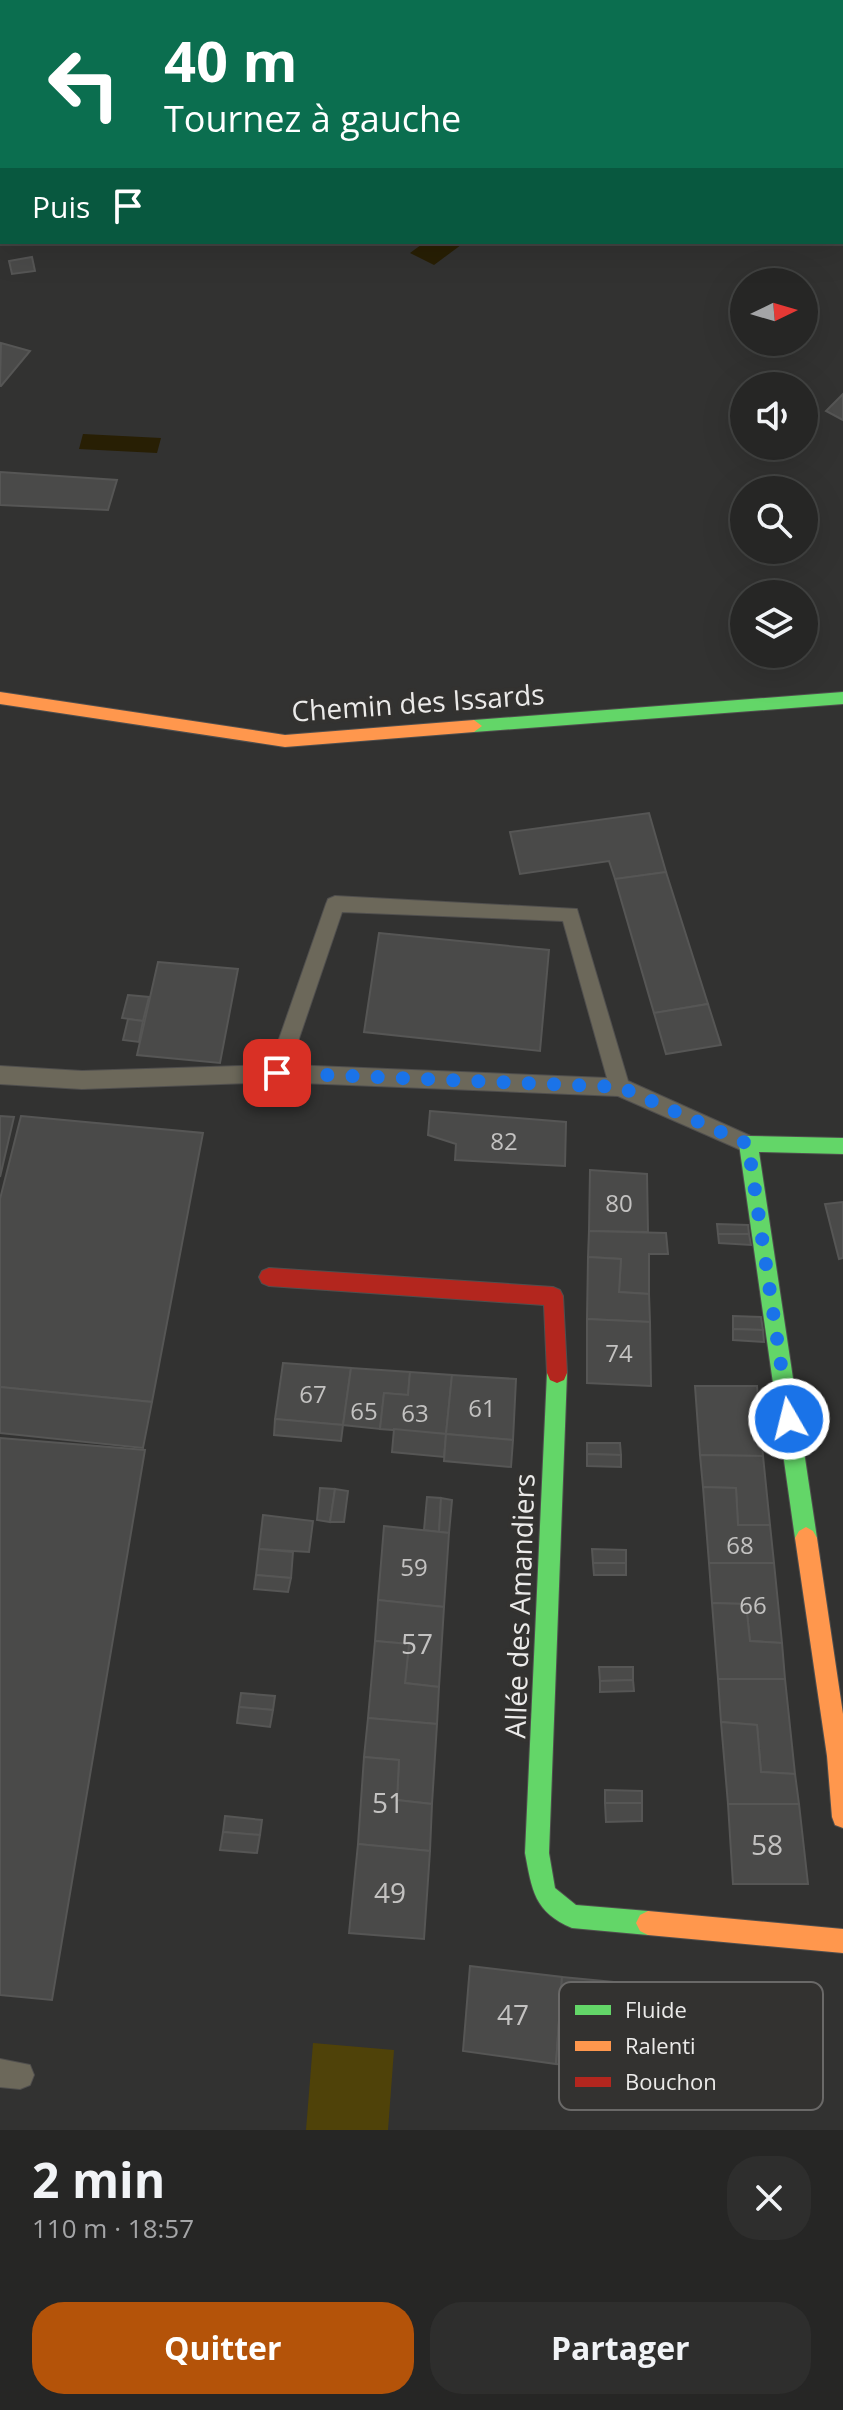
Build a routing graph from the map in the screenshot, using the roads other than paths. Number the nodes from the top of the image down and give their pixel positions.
1 (0, 698) edge
2 (843, 698) edge
3 (277, 1073) junction
4 (0, 1075) edge
5 (620, 1087) junction
6 (748, 1144) junction
7 (843, 1146) edge
8 (269, 1277) dead end
9 (841, 1757) edge
10 (843, 1817) edge
11 (843, 1941) edge

1 - 2 street, Chemin des Issards
3 - 4 lane
3 - 5 lane
3 - 5 lane
5 - 6 lane
6 - 7 street
6 - 9 street
8 - 11 street, Allée des Amandiers
9 - 10 street

